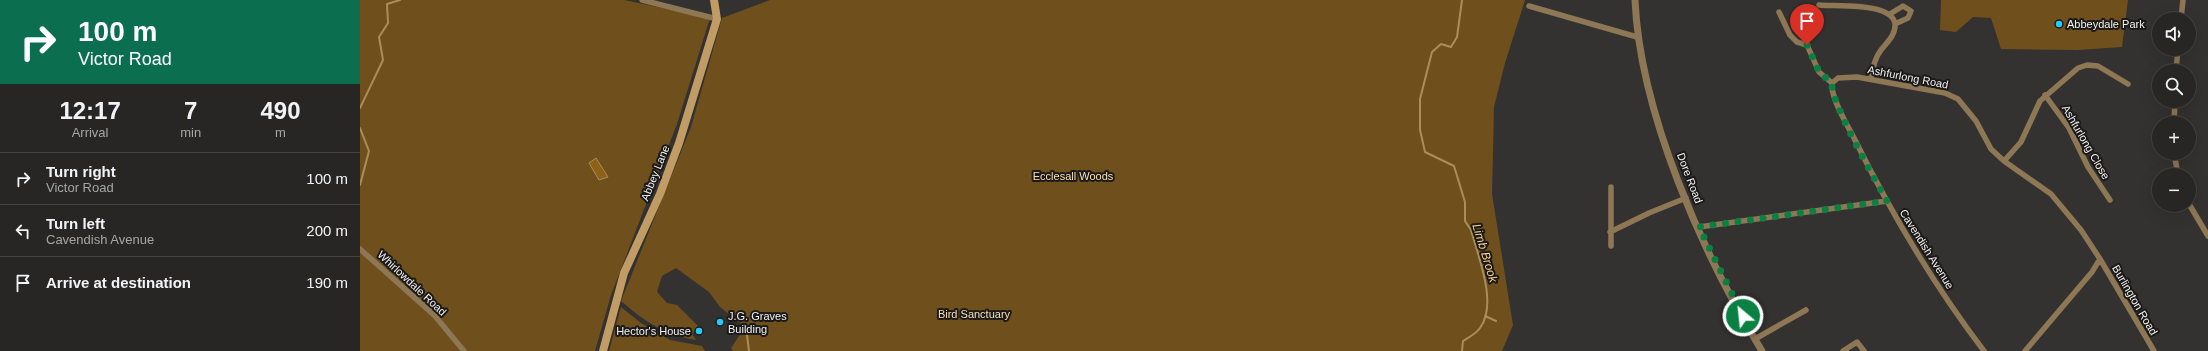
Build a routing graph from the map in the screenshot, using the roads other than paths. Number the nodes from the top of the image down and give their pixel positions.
1 (642, 0) edge
2 (714, 0) edge
3 (1635, 0) edge
4 (2183, 0) edge
5 (1819, 5) dead end
6 (1530, 6) dead end
7 (1779, 12) dead end
8 (2182, 12) edge
9 (1890, 14) junction
10 (717, 19) junction
11 (1895, 24) junction
12 (1637, 37) junction
13 (1871, 79) junction
14 (1832, 83) junction
15 (2128, 84) dead end
16 (2045, 95) junction
17 (2004, 161) junction
18 (1611, 187) dead end
19 (1686, 198) junction
20 (2110, 200) dead end
21 (1887, 201) junction
22 (2194, 212) edge
23 (1699, 227) junction
24 (1610, 232) junction
25 (2208, 236) edge
26 (1610, 246) dead end
27 (360, 249) edge
28 (2100, 259) junction
29 (1806, 310) dead end
30 (1755, 339) junction
31 (464, 351) edge
32 (603, 351) edge
33 (1762, 351) edge
34 (1843, 351) edge
35 (1864, 351) edge
36 (1984, 351) edge
37 (2025, 351) edge
38 (2154, 351) edge

1 - 10 street
2 - 10 main road, Abbey Lane
3 - 12 street, Dore Road
4 - 8 street
5 - 9 street
6 - 12 street
7 - 14 street
9 - 11 street
9 - 11 street
10 - 32 main road, Abbey Lane
11 - 13 street
12 - 19 street, Dore Road
13 - 14 street, Ashfurlong Road
13 - 17 street, Ashfurlong Road
14 - 21 street, Cavendish Avenue
15 - 16 street
16 - 17 street
16 - 20 street, Ashfurlong Close
17 - 28 street, Ashfurlong Road
18 - 24 street
19 - 23 street, Dore Road
19 - 24 street
21 - 23 street
21 - 36 street, Cavendish Avenue
22 - 25 street
23 - 30 street, Dore Road
24 - 26 street
27 - 31 street, Whirlowdale Road
28 - 37 street
28 - 38 street, Burlington Road
29 - 30 street
30 - 33 street, Dore Road
34 - 35 street

